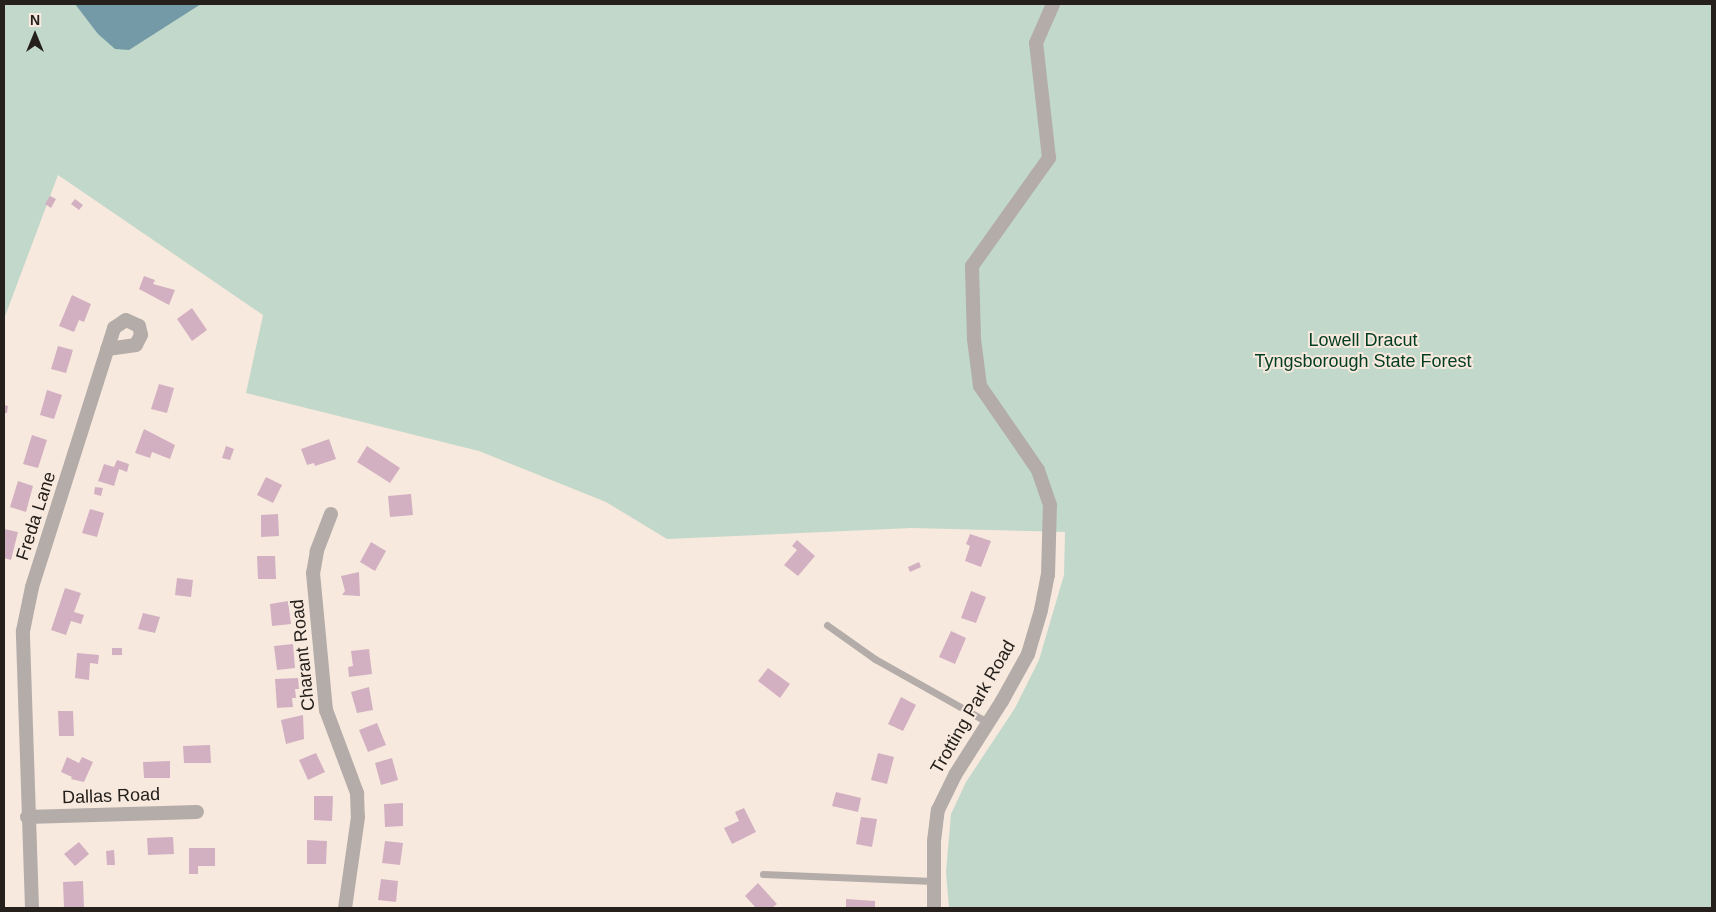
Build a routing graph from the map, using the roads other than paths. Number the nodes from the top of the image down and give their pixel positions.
1 (1053, 4) edge
2 (108, 349) dead end
3 (331, 514) dead end
4 (826, 625) dead end
5 (989, 723) junction
6 (197, 812) dead end
7 (27, 817) junction
8 (763, 874) dead end
9 (933, 881) junction
10 (32, 908) edge
11 (345, 908) edge
12 (934, 908) edge

1 - 5 street, Trotting Park Road
2 - 7 street, Freda Lane
3 - 11 street, Charant Road
4 - 5 lane
5 - 9 street, Trotting Park Road
6 - 7 street, Dallas Road
7 - 10 street, Freda Lane
8 - 9 lane
9 - 12 street, Trotting Park Road

